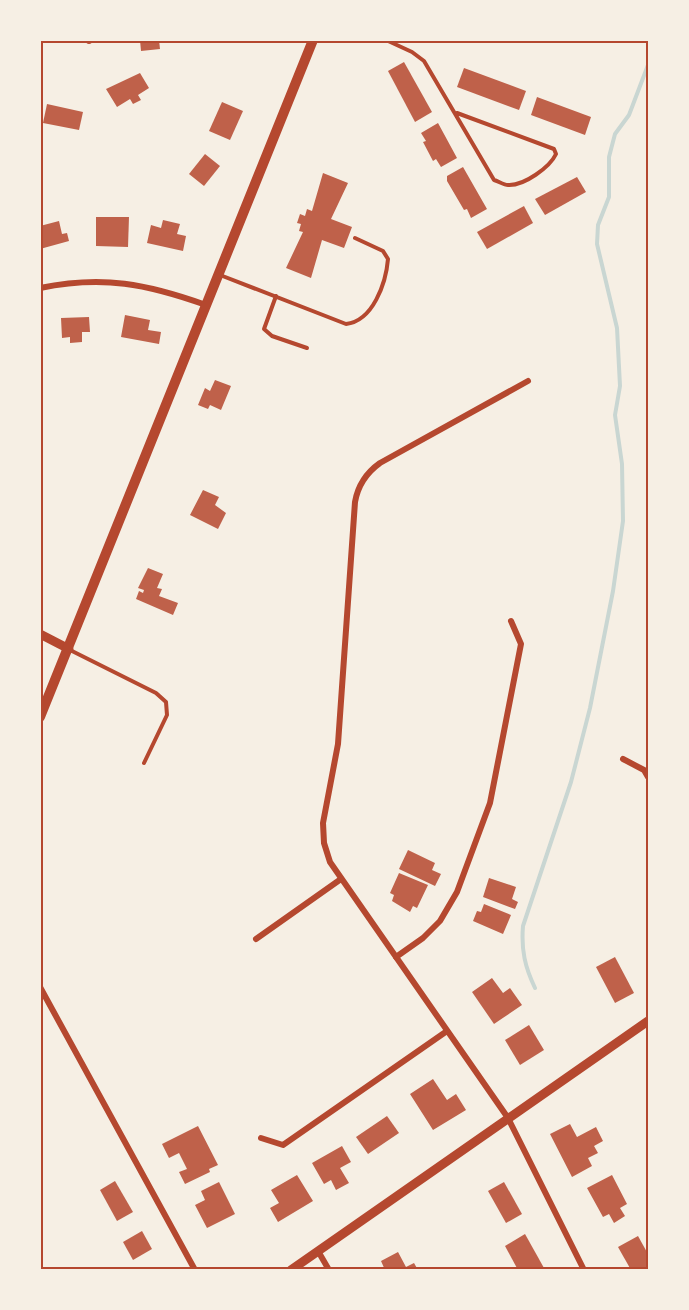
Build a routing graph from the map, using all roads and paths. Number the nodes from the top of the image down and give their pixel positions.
1 (313, 40) edge
2 (386, 40) edge
3 (457, 113) junction
4 (356, 238) dead end
5 (219, 274) junction
6 (40, 288) edge
7 (276, 296) junction
8 (206, 305) junction
9 (307, 348) dead end
10 (528, 381) dead end
11 (511, 621) dead end
12 (40, 634) edge
13 (69, 649) junction
14 (40, 717) edge
15 (623, 759) dead end
16 (144, 763) dead end
17 (648, 777) edge
18 (341, 879) junction
19 (256, 939) dead end
20 (396, 957) junction
21 (40, 987) edge
22 (648, 1021) edge
23 (447, 1031) junction
24 (507, 1118) junction
25 (261, 1138) dead end
26 (318, 1251) junction
27 (195, 1269) edge
28 (291, 1269) edge
29 (329, 1269) edge
30 (584, 1269) edge

1 - 5 main road
2 - 3 lane
3 - 3 lane
4 - 7 lane
5 - 7 lane
5 - 8 main road
6 - 8 street
7 - 9 lane
8 - 13 main road
10 - 18 street
11 - 20 street
12 - 13 street
13 - 14 main road
13 - 16 lane
15 - 17 street
18 - 19 street
18 - 20 street
20 - 23 street
21 - 27 street
22 - 24 street
23 - 24 street
23 - 25 street
24 - 26 street
24 - 30 street
26 - 28 street
26 - 29 street

